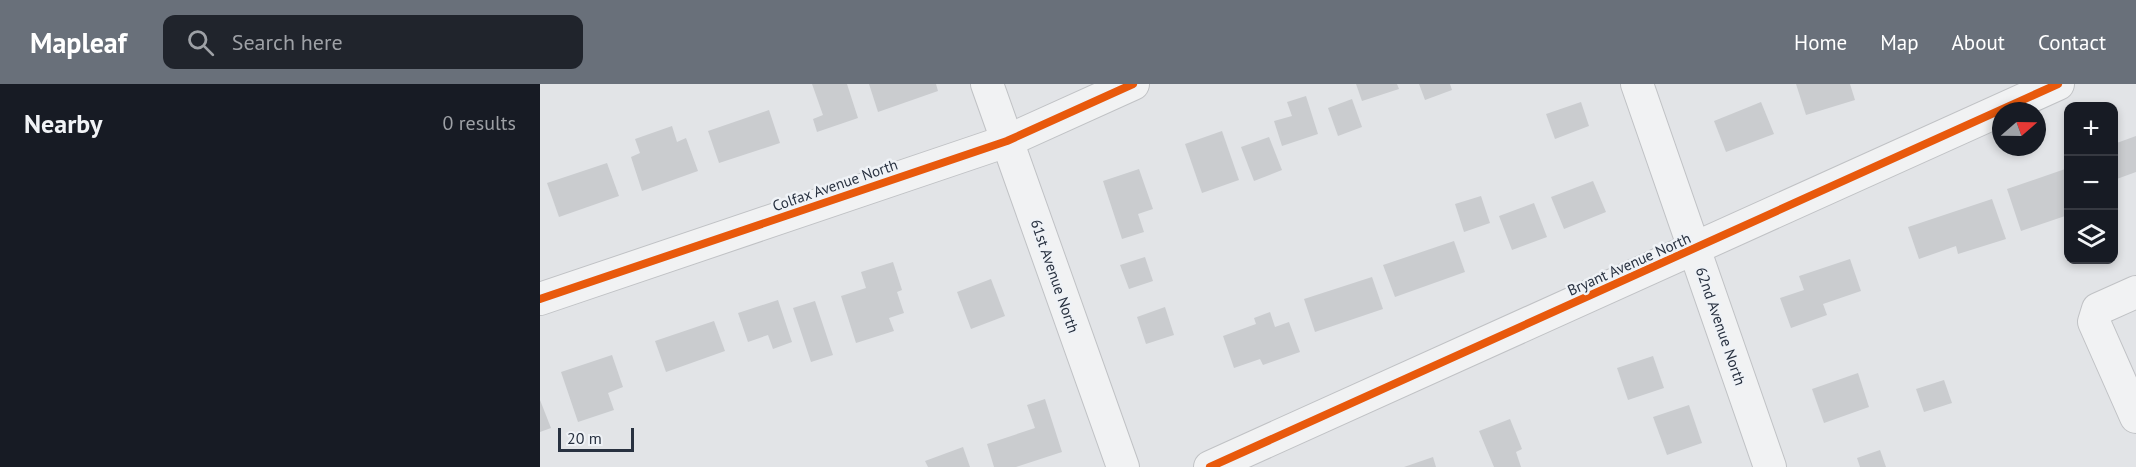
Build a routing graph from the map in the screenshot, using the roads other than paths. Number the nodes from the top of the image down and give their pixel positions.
1 (987, 84) edge
2 (1133, 84) edge
3 (1636, 84) edge
4 (2058, 84) edge
5 (1007, 141) junction
6 (1694, 249) junction
7 (2136, 292) edge
8 (540, 299) edge
9 (2136, 417) edge
10 (1123, 467) edge
11 (1210, 467) edge
12 (1770, 467) edge

1 - 5 street, 61st Avenue North
2 - 5 street, Colfax Avenue North
3 - 6 street, 62nd Avenue North
4 - 6 street, Bryant Avenue North
5 - 8 street, Colfax Avenue North
5 - 10 street, 61st Avenue North
6 - 11 street, Bryant Avenue North
6 - 12 street, 62nd Avenue North
7 - 9 street

